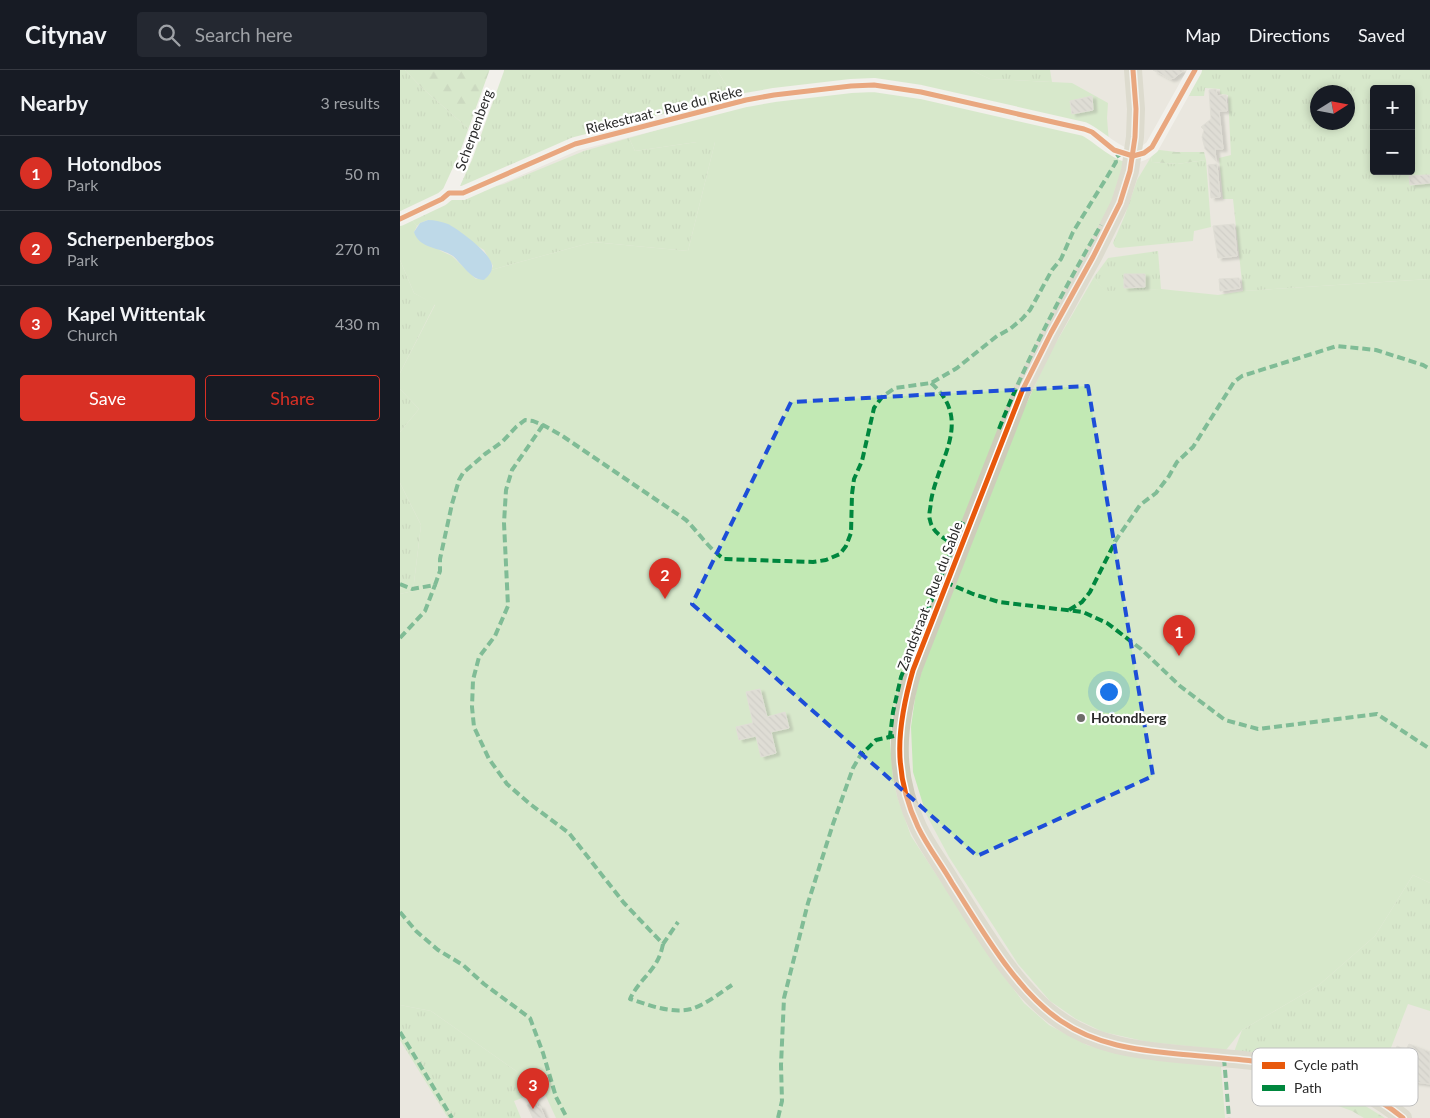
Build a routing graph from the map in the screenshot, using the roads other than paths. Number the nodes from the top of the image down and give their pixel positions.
1 (497, 70) edge
2 (1133, 70) edge
3 (1195, 70) edge
4 (1127, 155) junction
5 (450, 192) junction
6 (400, 219) edge
7 (1252, 1061) edge
8 (1385, 1106) edge
9 (1403, 1118) edge

1 - 5 street, Scherpenberg
2 - 4 main road, Zandstraat - Rue du Sable
3 - 4 street
4 - 5 street, Riekestraat - Rue du Rieke
4 - 7 main road, Zandstraat - Rue du Sable
5 - 6 street
8 - 9 main road, Zandstraat - Rue du Sable

